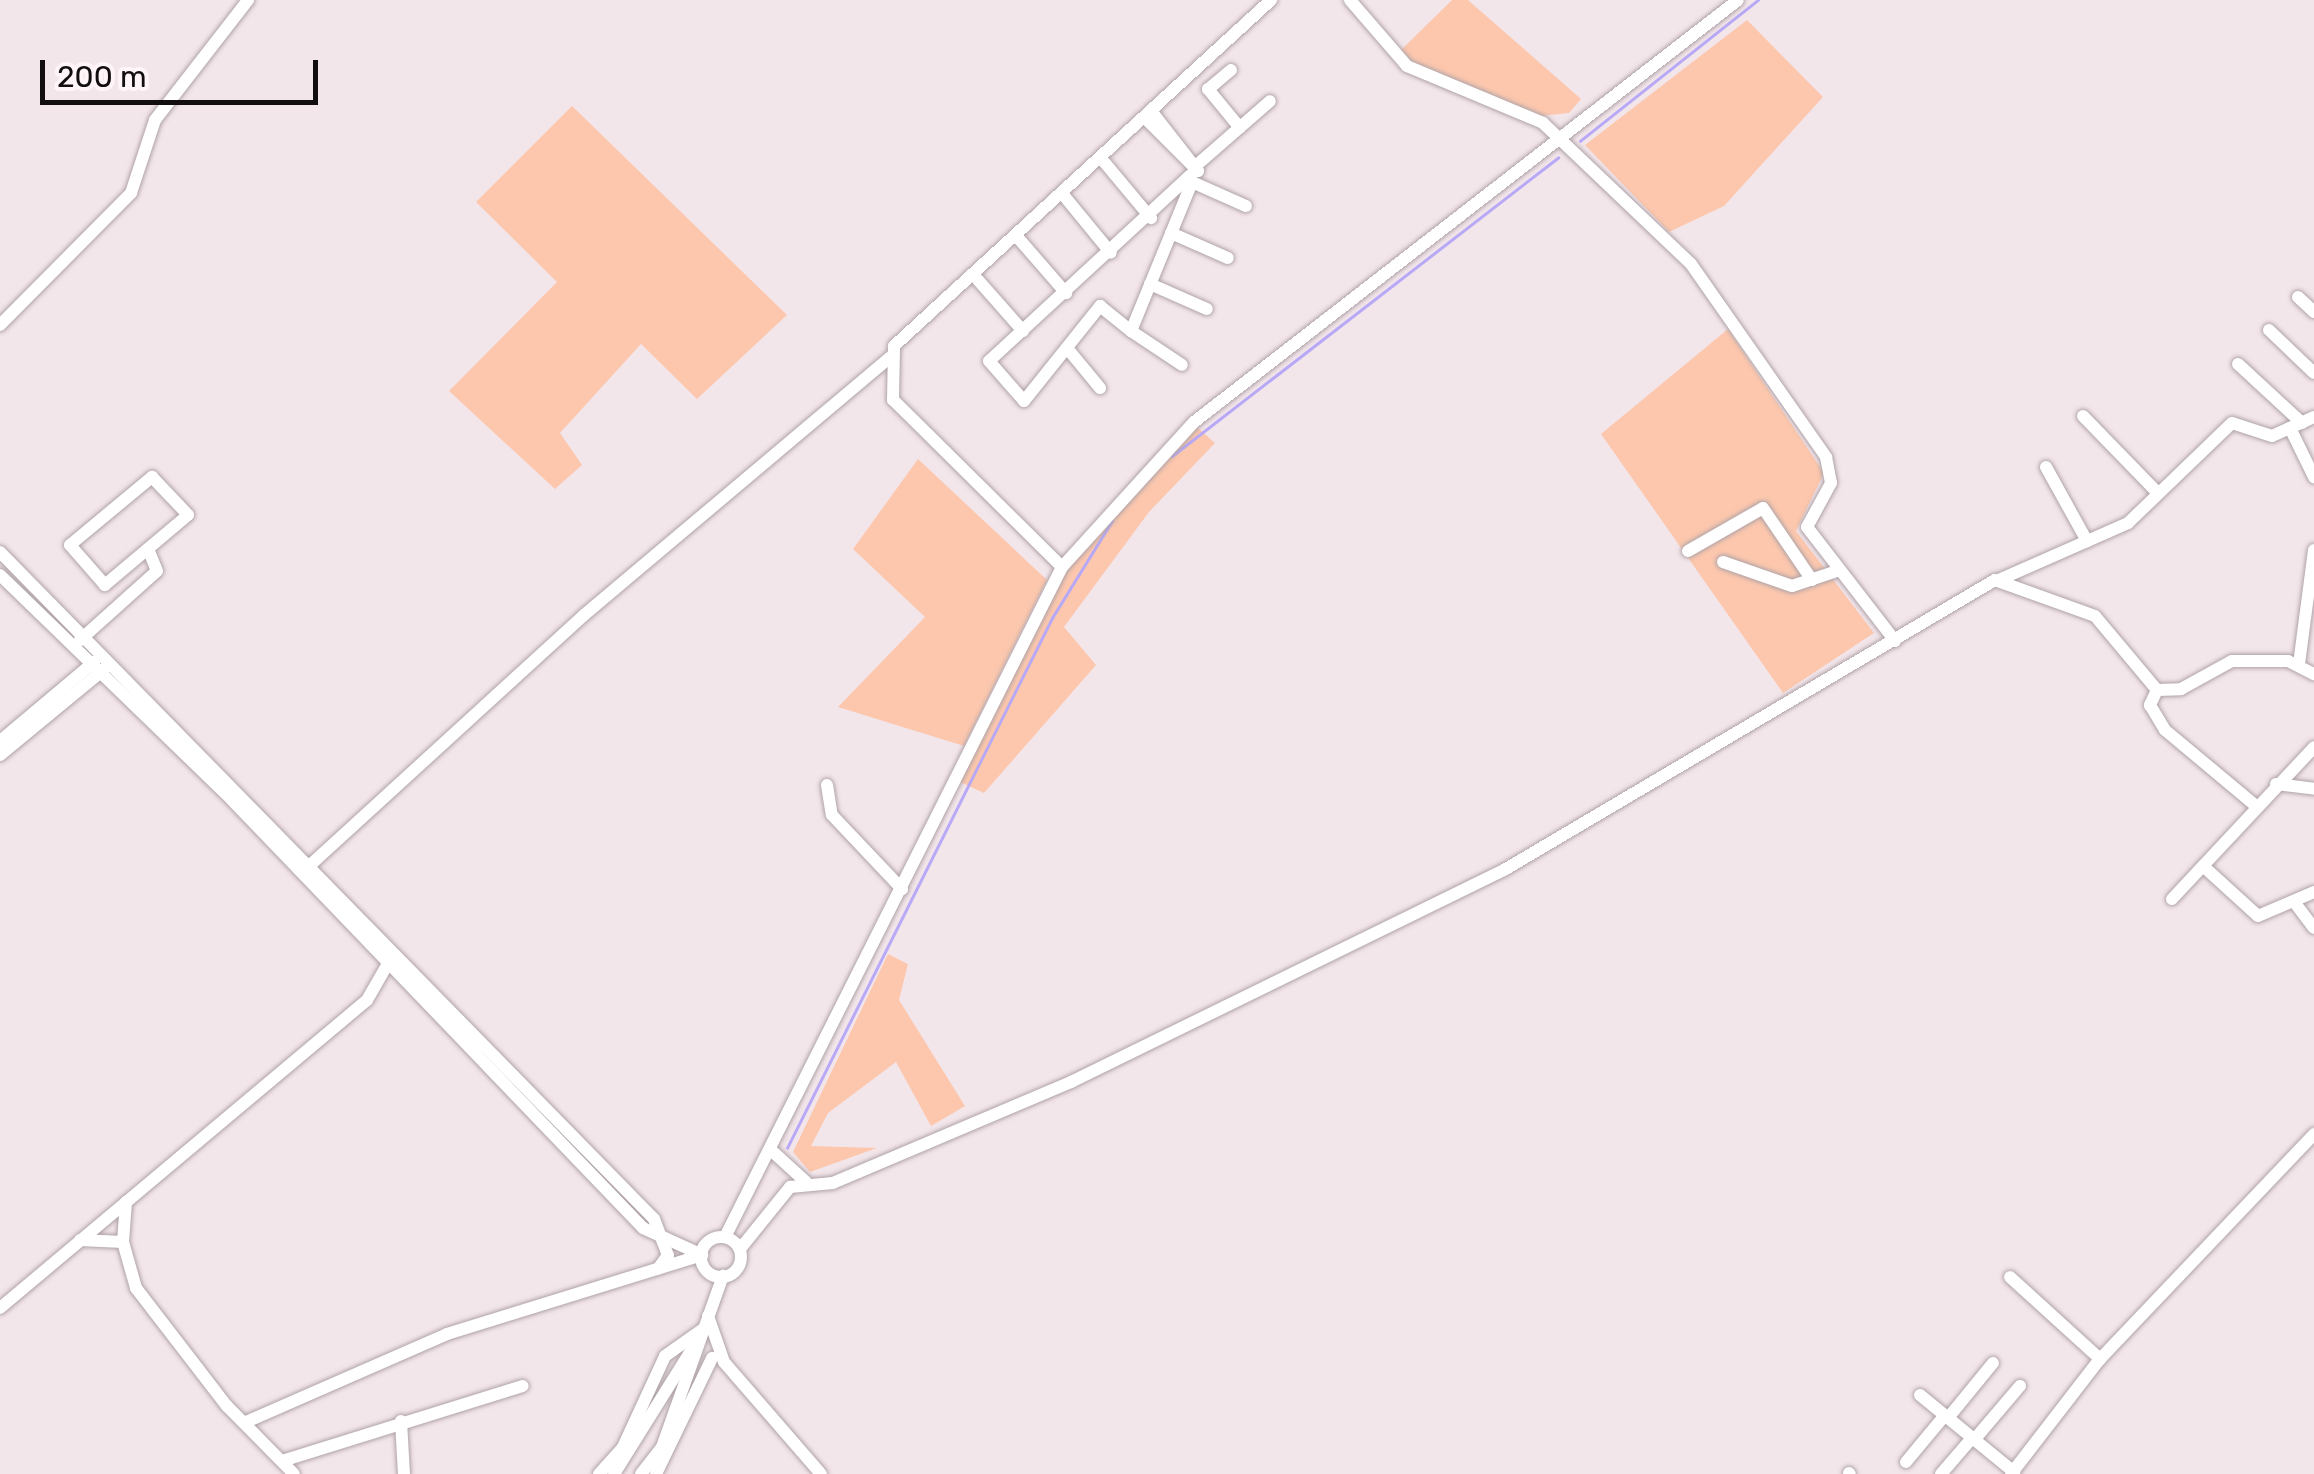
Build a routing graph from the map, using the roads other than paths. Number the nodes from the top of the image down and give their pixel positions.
1 (248, 0) edge
2 (1272, 0) edge
3 (1350, 0) edge
4 (1738, 0) edge
5 (1231, 70) dead end
6 (1270, 101) dead end
7 (1149, 115) junction
8 (1240, 128) junction
9 (1558, 138) junction
10 (1105, 163) dead end
11 (1195, 172) junction
12 (1065, 197) dead end
13 (1246, 206) dead end
14 (1151, 218) junction
15 (1171, 233) junction
16 (1019, 239) dead end
17 (1111, 253) junction
18 (1228, 258) dead end
19 (978, 280) dead end
20 (1150, 284) junction
21 (1066, 293) junction
22 (2298, 297) dead end
23 (1207, 308) dead end
24 (2314, 312) edge
25 (0, 325) edge
26 (1130, 330) junction
27 (2269, 330) dead end
28 (1023, 331) junction
29 (1067, 348) junction
30 (890, 358) junction
31 (1182, 364) dead end
32 (2238, 364) dead end
33 (2314, 373) edge
34 (1100, 388) dead end
35 (2083, 416) dead end
36 (2302, 423) edge
37 (2046, 467) dead end
38 (2314, 477) edge
39 (2158, 492) junction
40 (2086, 541) junction
41 (148, 548) junction
42 (2314, 550) edge
43 (1688, 551) dead end
44 (0, 552) edge
45 (1722, 562) dead end
46 (1062, 567) junction
47 (1837, 572) junction
48 (0, 575) edge
49 (2001, 579) junction
50 (1812, 580) junction
51 (79, 640) junction
52 (1895, 641) junction
53 (2299, 664) junction
54 (100, 665) junction
55 (2314, 674) edge
56 (2156, 690) junction
57 (0, 740) edge
58 (2314, 747) edge
59 (0, 756) edge
60 (2276, 784) junction
61 (827, 785) dead end
62 (2314, 789) edge
63 (2257, 807) junction
64 (2203, 866) junction
65 (308, 867) junction
66 (902, 890) junction
67 (2314, 892) edge
68 (2172, 899) dead end
69 (2295, 903) junction
70 (2314, 928) edge
71 (390, 960) junction
72 (2314, 1134) edge
73 (781, 1159) junction
74 (806, 1182) junction
75 (126, 1202) junction
76 (660, 1234) junction
77 (725, 1237) junction
78 (80, 1240) junction
79 (122, 1242) junction
80 (740, 1249) junction
81 (702, 1255) junction
82 (658, 1269) junction
83 (722, 1276) junction
84 (2010, 1278) dead end
85 (0, 1308) edge
86 (704, 1327) junction
87 (698, 1353) junction
88 (2100, 1358) junction
89 (718, 1360) junction
90 (1993, 1363) dead end
91 (522, 1386) dead end
92 (2020, 1386) dead end
93 (1920, 1395) dead end
94 (1946, 1417) junction
95 (402, 1421) junction
96 (246, 1422) junction
97 (1973, 1439) junction
98 (282, 1460) junction
99 (1906, 1462) dead end
100 (2012, 1473) edge
101 (294, 1474) edge
102 (404, 1474) edge
103 (599, 1474) edge
104 (614, 1474) edge
105 (641, 1474) edge
106 (656, 1474) edge
107 (821, 1474) edge
108 (1941, 1474) edge

1 - 25 street
2 - 7 street
3 - 9 street
4 - 9 street
5 - 8 street
6 - 8 street
7 - 11 street
7 - 30 street
8 - 11 street
9 - 46 street
9 - 47 street
10 - 14 street
11 - 13 street
11 - 14 street
11 - 15 street
12 - 17 street
14 - 17 street
15 - 18 street
15 - 20 street
16 - 21 street
17 - 21 street
19 - 28 street
20 - 23 street
20 - 26 street
21 - 28 street
22 - 24 street
26 - 29 street
26 - 31 street
27 - 33 street
28 - 29 street
29 - 34 street
30 - 46 street
30 - 65 street
32 - 36 street
35 - 39 street
36 - 38 street
36 - 39 street
37 - 40 street
39 - 40 street
40 - 49 street
41 - 41 street
41 - 51 street
42 - 53 street
43 - 50 street
44 - 51 street
45 - 50 street
46 - 66 street
47 - 50 street
47 - 52 street
48 - 51 street
49 - 52 street
49 - 56 street
51 - 54 street
52 - 74 street
53 - 55 street
53 - 56 street
54 - 57 street
54 - 59 street
54 - 65 street
54 - 71 street
56 - 63 street
58 - 60 street
60 - 62 street
60 - 63 street
61 - 66 street
63 - 64 street
64 - 68 street
64 - 69 street
65 - 71 street
66 - 73 street
67 - 69 street
69 - 70 street
71 - 75 street
71 - 76 street
72 - 88 street
73 - 74 street
73 - 77 street
74 - 80 street
75 - 78 street
75 - 79 street
76 - 81 street
76 - 82 street
77 - 80 street
77 - 81 street
78 - 79 street
78 - 85 street
79 - 96 street
80 - 83 street
81 - 82 street
81 - 83 street
82 - 96 street
83 - 86 street
84 - 88 street
86 - 87 street
86 - 89 street
86 - 103 street
86 - 104 street
87 - 89 street
87 - 105 street
88 - 100 street
89 - 106 street
89 - 107 street
90 - 94 street
91 - 95 street
92 - 97 street
93 - 94 street
94 - 97 street
94 - 99 street
95 - 98 street
95 - 102 street
96 - 98 street
97 - 100 street
97 - 108 street
98 - 101 street

